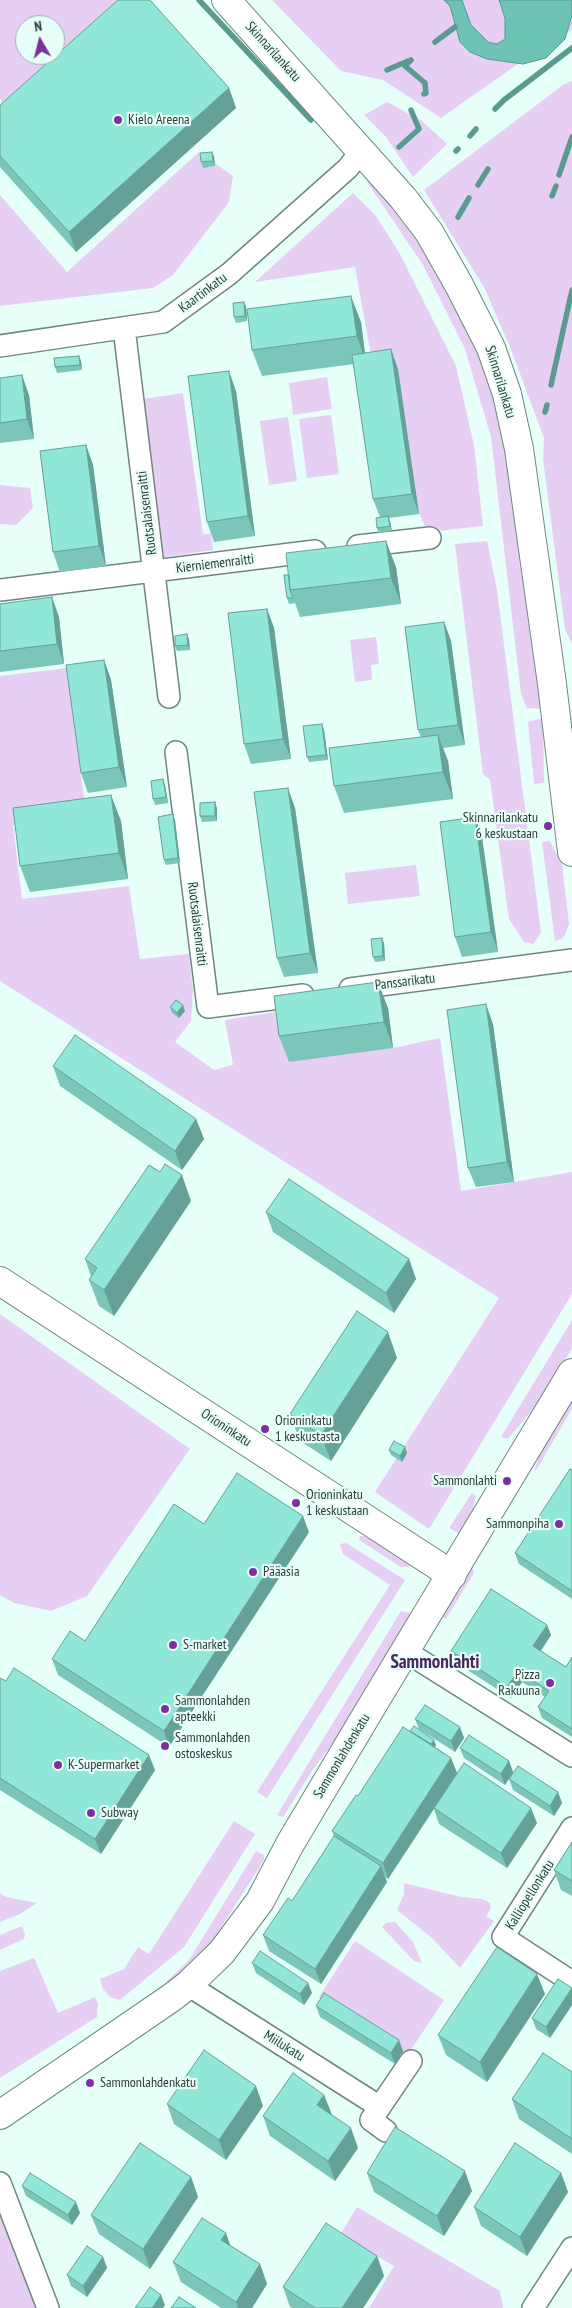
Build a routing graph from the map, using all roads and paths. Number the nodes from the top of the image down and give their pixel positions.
1 (226, 0) edge
2 (362, 150) junction
3 (124, 328) junction
4 (0, 346) edge
5 (430, 538) dead end
6 (154, 571) junction
7 (0, 590) edge
8 (169, 698) dead end
9 (565, 740) edge
10 (176, 752) dead end
11 (572, 852) edge
12 (572, 960) edge
13 (208, 1007) joint
14 (0, 1281) edge
15 (572, 1373) edge
16 (452, 1575) junction
17 (405, 1651) junction
18 (572, 1756) edge
19 (572, 1828) edge
20 (572, 1982) edge
21 (188, 1985) junction
22 (411, 2062) dead end
23 (380, 2107) junction
24 (0, 2115) edge
25 (386, 2131) dead end
26 (0, 2183) edge
27 (572, 2248) edge
28 (48, 2308) edge
29 (533, 2308) edge

1 - 2 main road, Skinnarilankatu
2 - 3 street, Kaartinkatu
2 - 9 main road, Skinnarilankatu
3 - 4 street, Kaartinkatu
3 - 6 street, Ruotsalaisenraitti
5 - 6 street, Kierniemenraitti
6 - 7 street, Kierniemenraitti
6 - 8 street, Ruotsalaisenraitti
9 - 11 main road, Skinnarilankatu
10 - 13 street, Ruotsalaisenraitti
12 - 13 street, Panssarikatu
14 - 16 main road, Orioninkatu
15 - 16 main road, Sammonlahdenkatu
16 - 17 main road, Sammonlahdenkatu
17 - 18 street
17 - 21 main road, Sammonlahdenkatu
19 - 20 street, Kalliopellonkatu
21 - 23 street, Miilukatu
21 - 24 main road, Sammonlahdenkatu
22 - 23 street
23 - 25 street
26 - 28 street
27 - 29 street

